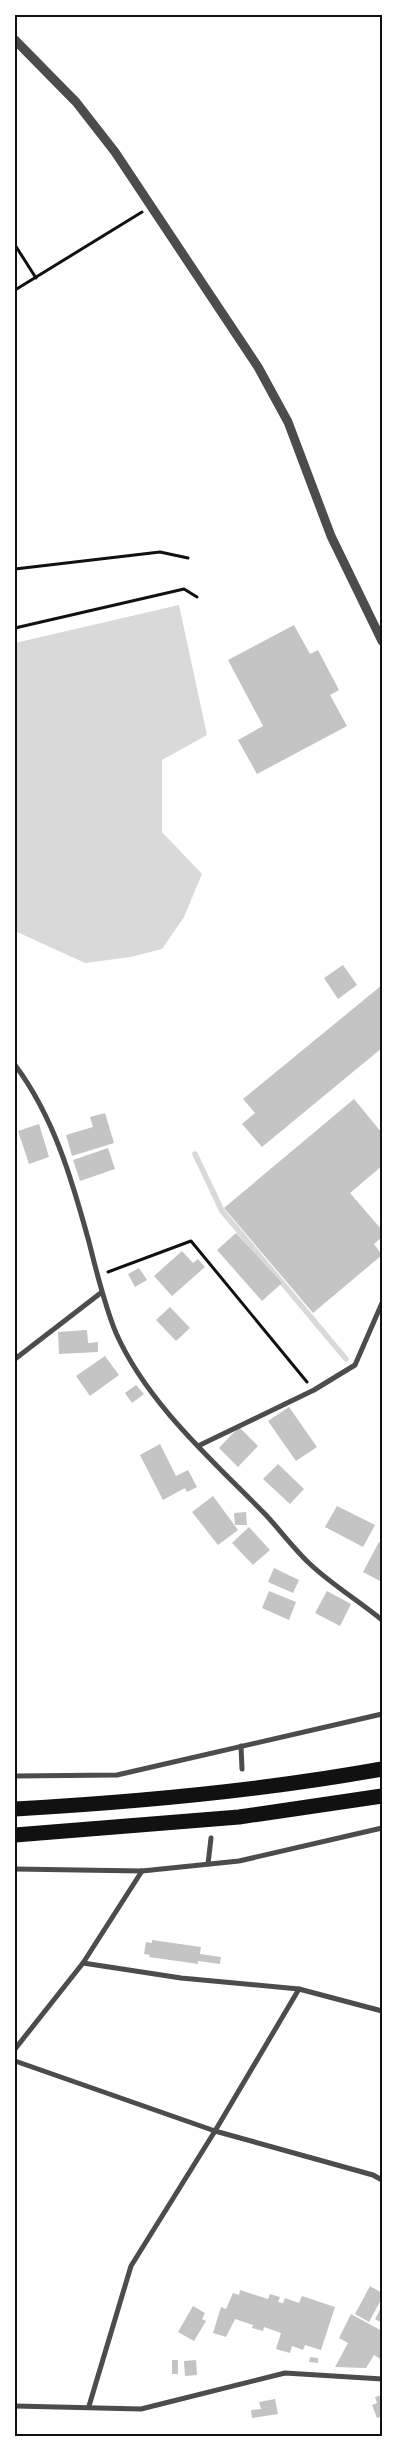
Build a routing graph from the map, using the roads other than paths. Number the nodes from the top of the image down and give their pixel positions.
1 (15, 40) edge
2 (382, 641) edge
3 (15, 1065) edge
4 (102, 1292) junction
5 (382, 1303) edge
6 (380, 1317) edge
7 (15, 1359) edge
8 (198, 1446) junction
9 (382, 1620) edge
10 (382, 1714) edge
11 (241, 1746) junction
12 (242, 1769) dead end
13 (382, 1769) edge
14 (15, 1776) edge
15 (382, 1796) edge
16 (15, 1809) edge
17 (382, 1828) edge
18 (15, 1835) edge
19 (211, 1838) dead end
20 (208, 1864) junction
21 (15, 1868) edge
22 (142, 1871) junction
23 (83, 1964) junction
24 (299, 1989) junction
25 (382, 2011) edge
26 (15, 2049) edge
27 (15, 2061) edge
28 (215, 2131) junction
29 (382, 2180) edge
30 (382, 2379) edge
31 (15, 2406) edge
32 (89, 2406) junction

1 - 2 street
3 - 4 street
4 - 7 street
4 - 8 street
5 - 6 street
6 - 8 street
8 - 9 street
10 - 11 street
11 - 12 street
11 - 14 street
13 - 16 highway
15 - 18 highway
17 - 20 street
19 - 20 street
20 - 22 street
21 - 22 street
22 - 23 street
23 - 24 street
23 - 26 street
24 - 25 street
24 - 28 street
27 - 28 street
28 - 29 street
28 - 32 street
30 - 32 street
31 - 32 street

